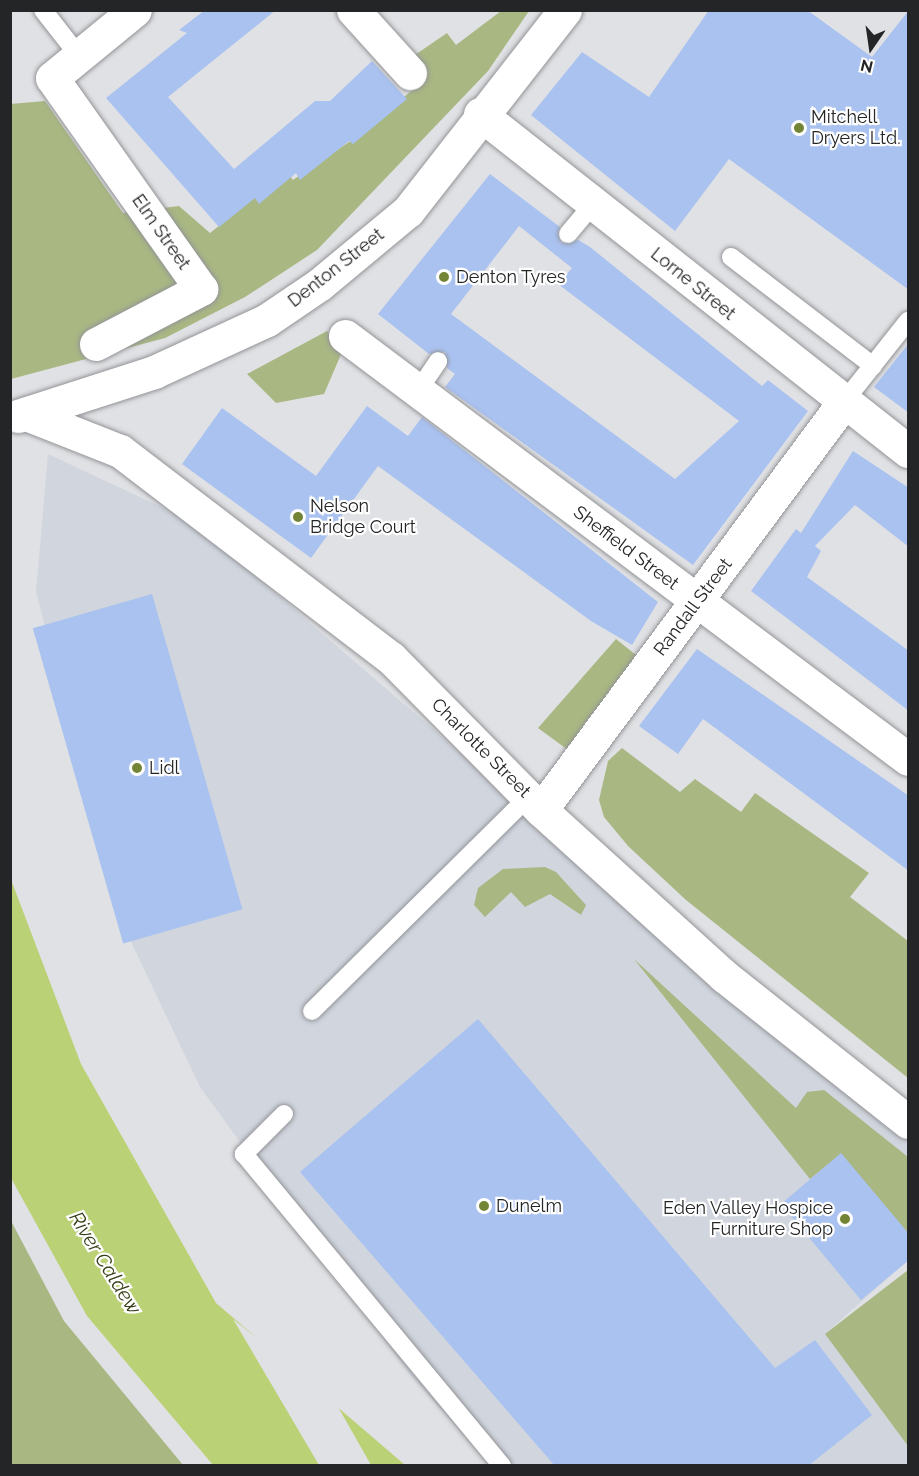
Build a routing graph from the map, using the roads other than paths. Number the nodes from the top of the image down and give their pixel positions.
1 (43, 10) edge
2 (135, 10) edge
3 (353, 10) edge
4 (565, 10) edge
5 (80, 56) junction
6 (410, 73) dead end
7 (480, 114) junction
8 (593, 204) junction
9 (568, 234) dead end
10 (731, 257) dead end
11 (909, 321) edge
12 (345, 336) dead end
13 (96, 344) dead end
14 (438, 361) dead end
15 (873, 366) junction
16 (418, 391) junction
17 (843, 403) junction
18 (18, 416) edge
19 (909, 451) edge
20 (697, 602) junction
21 (909, 759) edge
22 (535, 803) junction
23 (312, 1011) dead end
24 (284, 1114) dead end
25 (909, 1122) edge
26 (502, 1466) edge

1 - 5 lane
2 - 5 street
3 - 6 street
4 - 7 street, Denton Street
5 - 13 street, Elm Street
7 - 8 street, Lorne Street
7 - 18 street, Denton Street
8 - 9 lane
8 - 17 street, Lorne Street
10 - 15 lane
11 - 15 lane
12 - 16 street, Sheffield Street
14 - 16 lane
15 - 17 lane
16 - 20 street, Sheffield Street
17 - 19 street, Lorne Street
17 - 20 street, Randall Street
18 - 22 street, Charlotte Street
20 - 21 street, Sheffield Street
20 - 22 street, Randall Street
22 - 23 lane
22 - 25 street, Charlotte Street
24 - 26 lane

